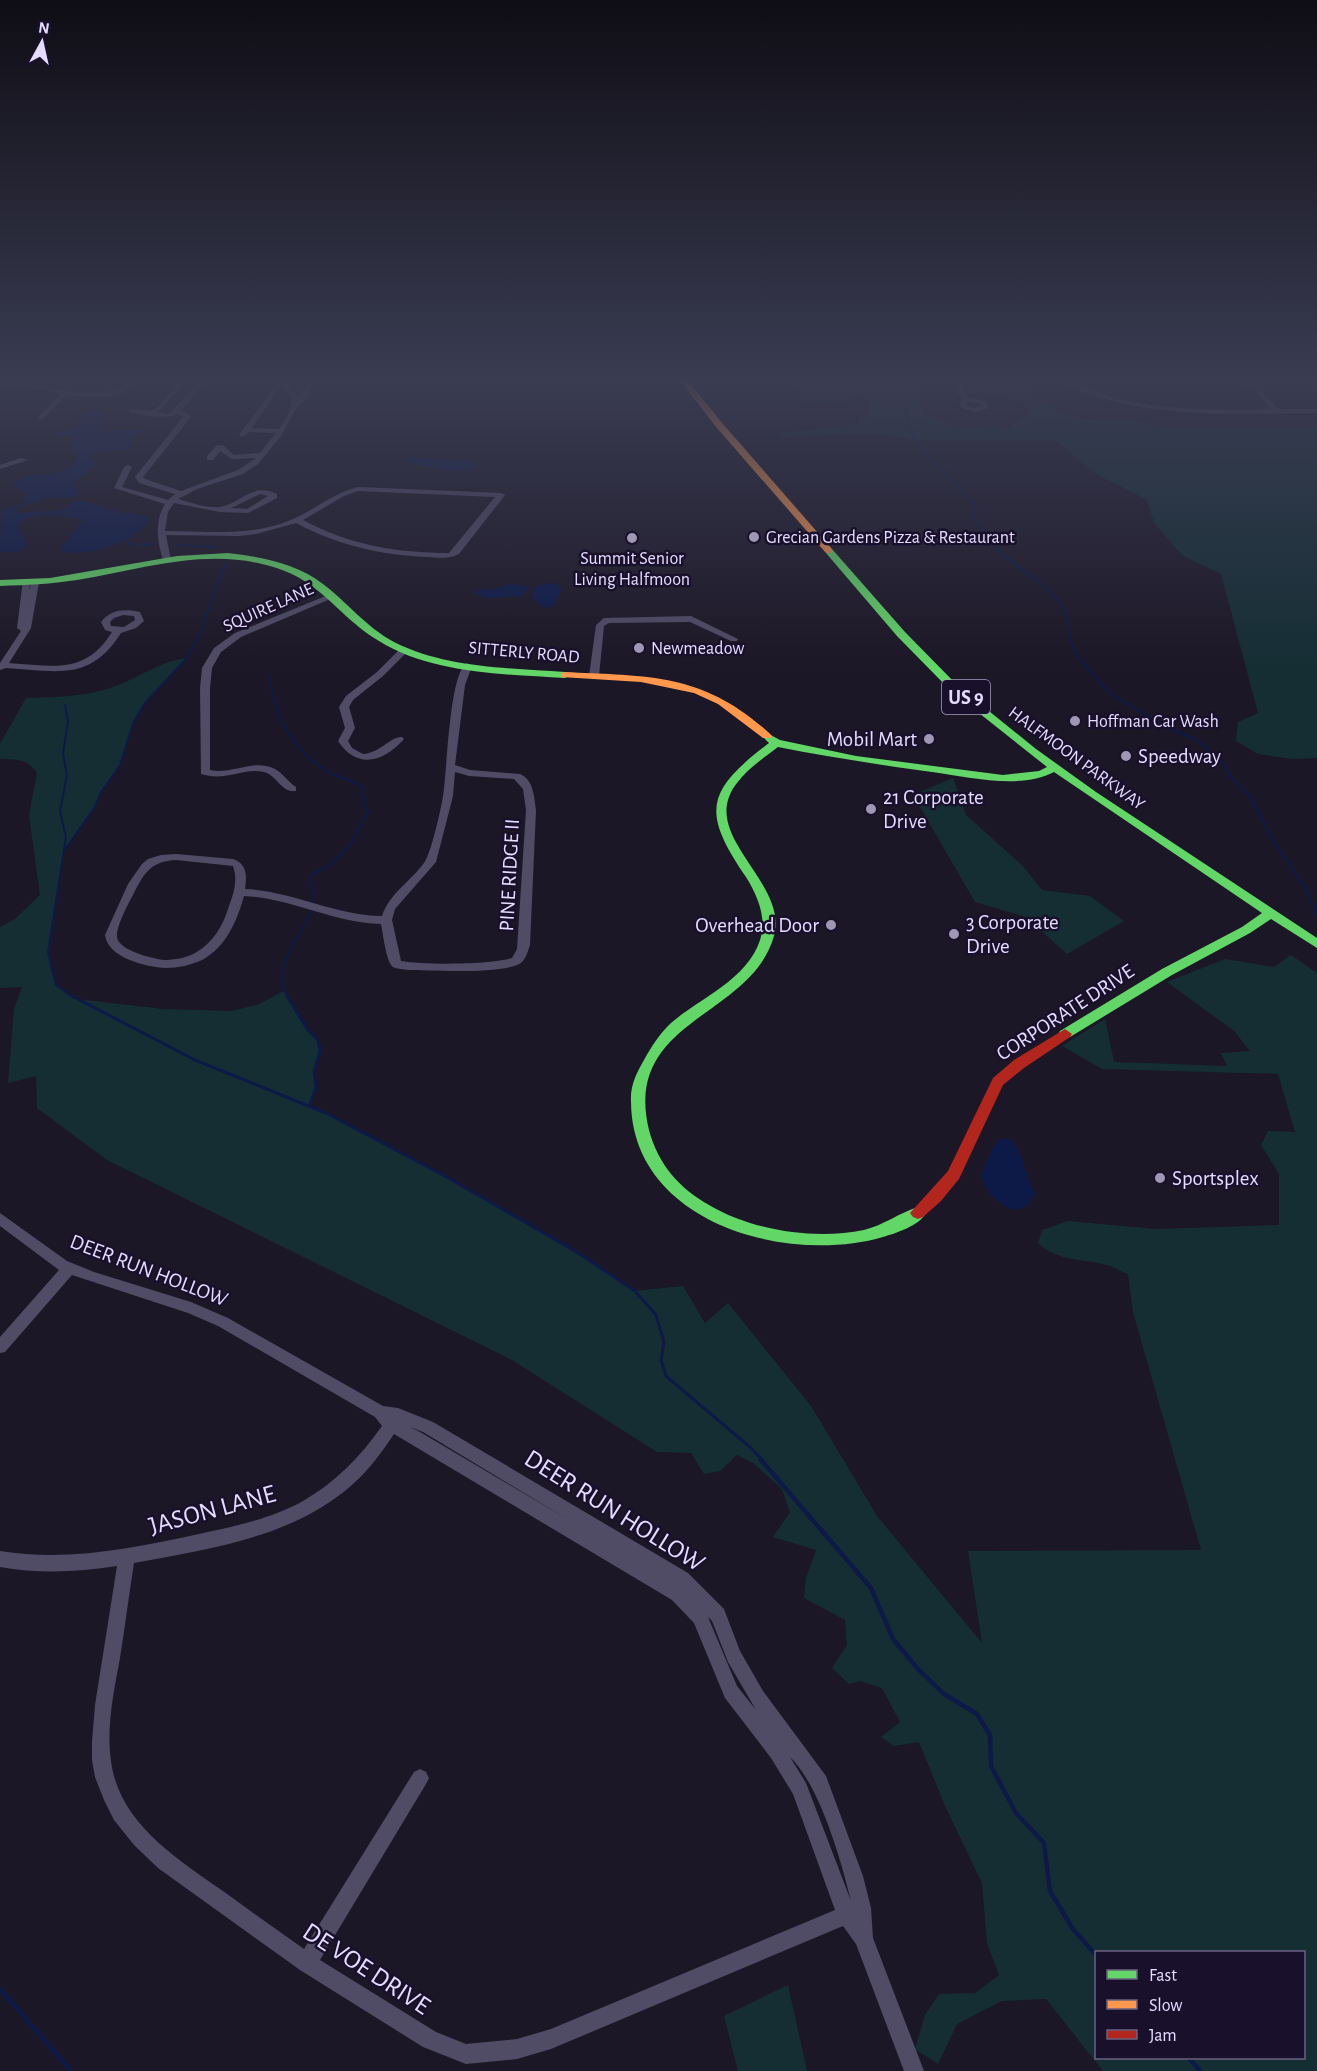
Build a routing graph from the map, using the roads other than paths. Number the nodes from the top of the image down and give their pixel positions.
1 (124, 474) edge
2 (142, 474) edge
3 (235, 474) edge
4 (762, 474) edge
5 (183, 494) junction
6 (171, 502) junction
7 (220, 510) junction
8 (297, 520) junction
9 (161, 533) junction
10 (167, 560) junction
11 (31, 582) junction
12 (0, 583) edge
13 (331, 597) junction
14 (118, 630) dead end
15 (734, 639) dead end
16 (406, 655) junction
17 (467, 666) junction
18 (2, 667) edge
19 (594, 676) junction
20 (399, 739) dead end
21 (776, 743) junction
22 (450, 767) junction
23 (1055, 767) junction
24 (292, 789) dead end
25 (239, 892) junction
26 (1272, 912) junction
27 (386, 920) junction
28 (1317, 944) edge
29 (0, 1219) edge
30 (69, 1269) junction
31 (0, 1347) edge
32 (390, 1418) junction
33 (127, 1557) junction
34 (0, 1559) edge
35 (420, 1778) dead end
36 (854, 1912) junction
37 (307, 1963) junction
38 (914, 2071) edge

1 - 6 street
2 - 5 street
3 - 5 street
4 - 23 street, HALFMOON PARKWAY / US 9
5 - 6 street
6 - 7 street
6 - 9 street
7 - 7 street
8 - 8 street
8 - 9 street
9 - 10 street
10 - 11 street, SITTERLY ROAD
10 - 13 street, SITTERLY ROAD
11 - 12 street, SITTERLY ROAD
11 - 18 street
13 - 16 street, SITTERLY ROAD
13 - 24 street, SQUIRE LANE
14 - 18 street
15 - 19 street
16 - 17 street, SITTERLY ROAD
16 - 20 street
17 - 19 street, SITTERLY ROAD
17 - 22 street
19 - 21 street, SITTERLY ROAD
21 - 23 street, SITTERLY ROAD
21 - 26 street, CORPORATE DRIVE
22 - 27 street
22 - 27 street, PINE RIDGE II
23 - 26 street, HALFMOON PARKWAY / US 9
25 - 25 street
25 - 27 street
26 - 28 street, HALFMOON PARKWAY / US 9
29 - 30 street, DEER RUN HOLLOW
30 - 31 street
30 - 32 street, DEER RUN HOLLOW
32 - 33 street, JASON LANE
32 - 36 street, DEER RUN HOLLOW
33 - 34 street, JASON LANE
33 - 37 street, DE VOE DRIVE
35 - 37 street
36 - 37 street, DE VOE DRIVE
36 - 38 street, DEER RUN HOLLOW

